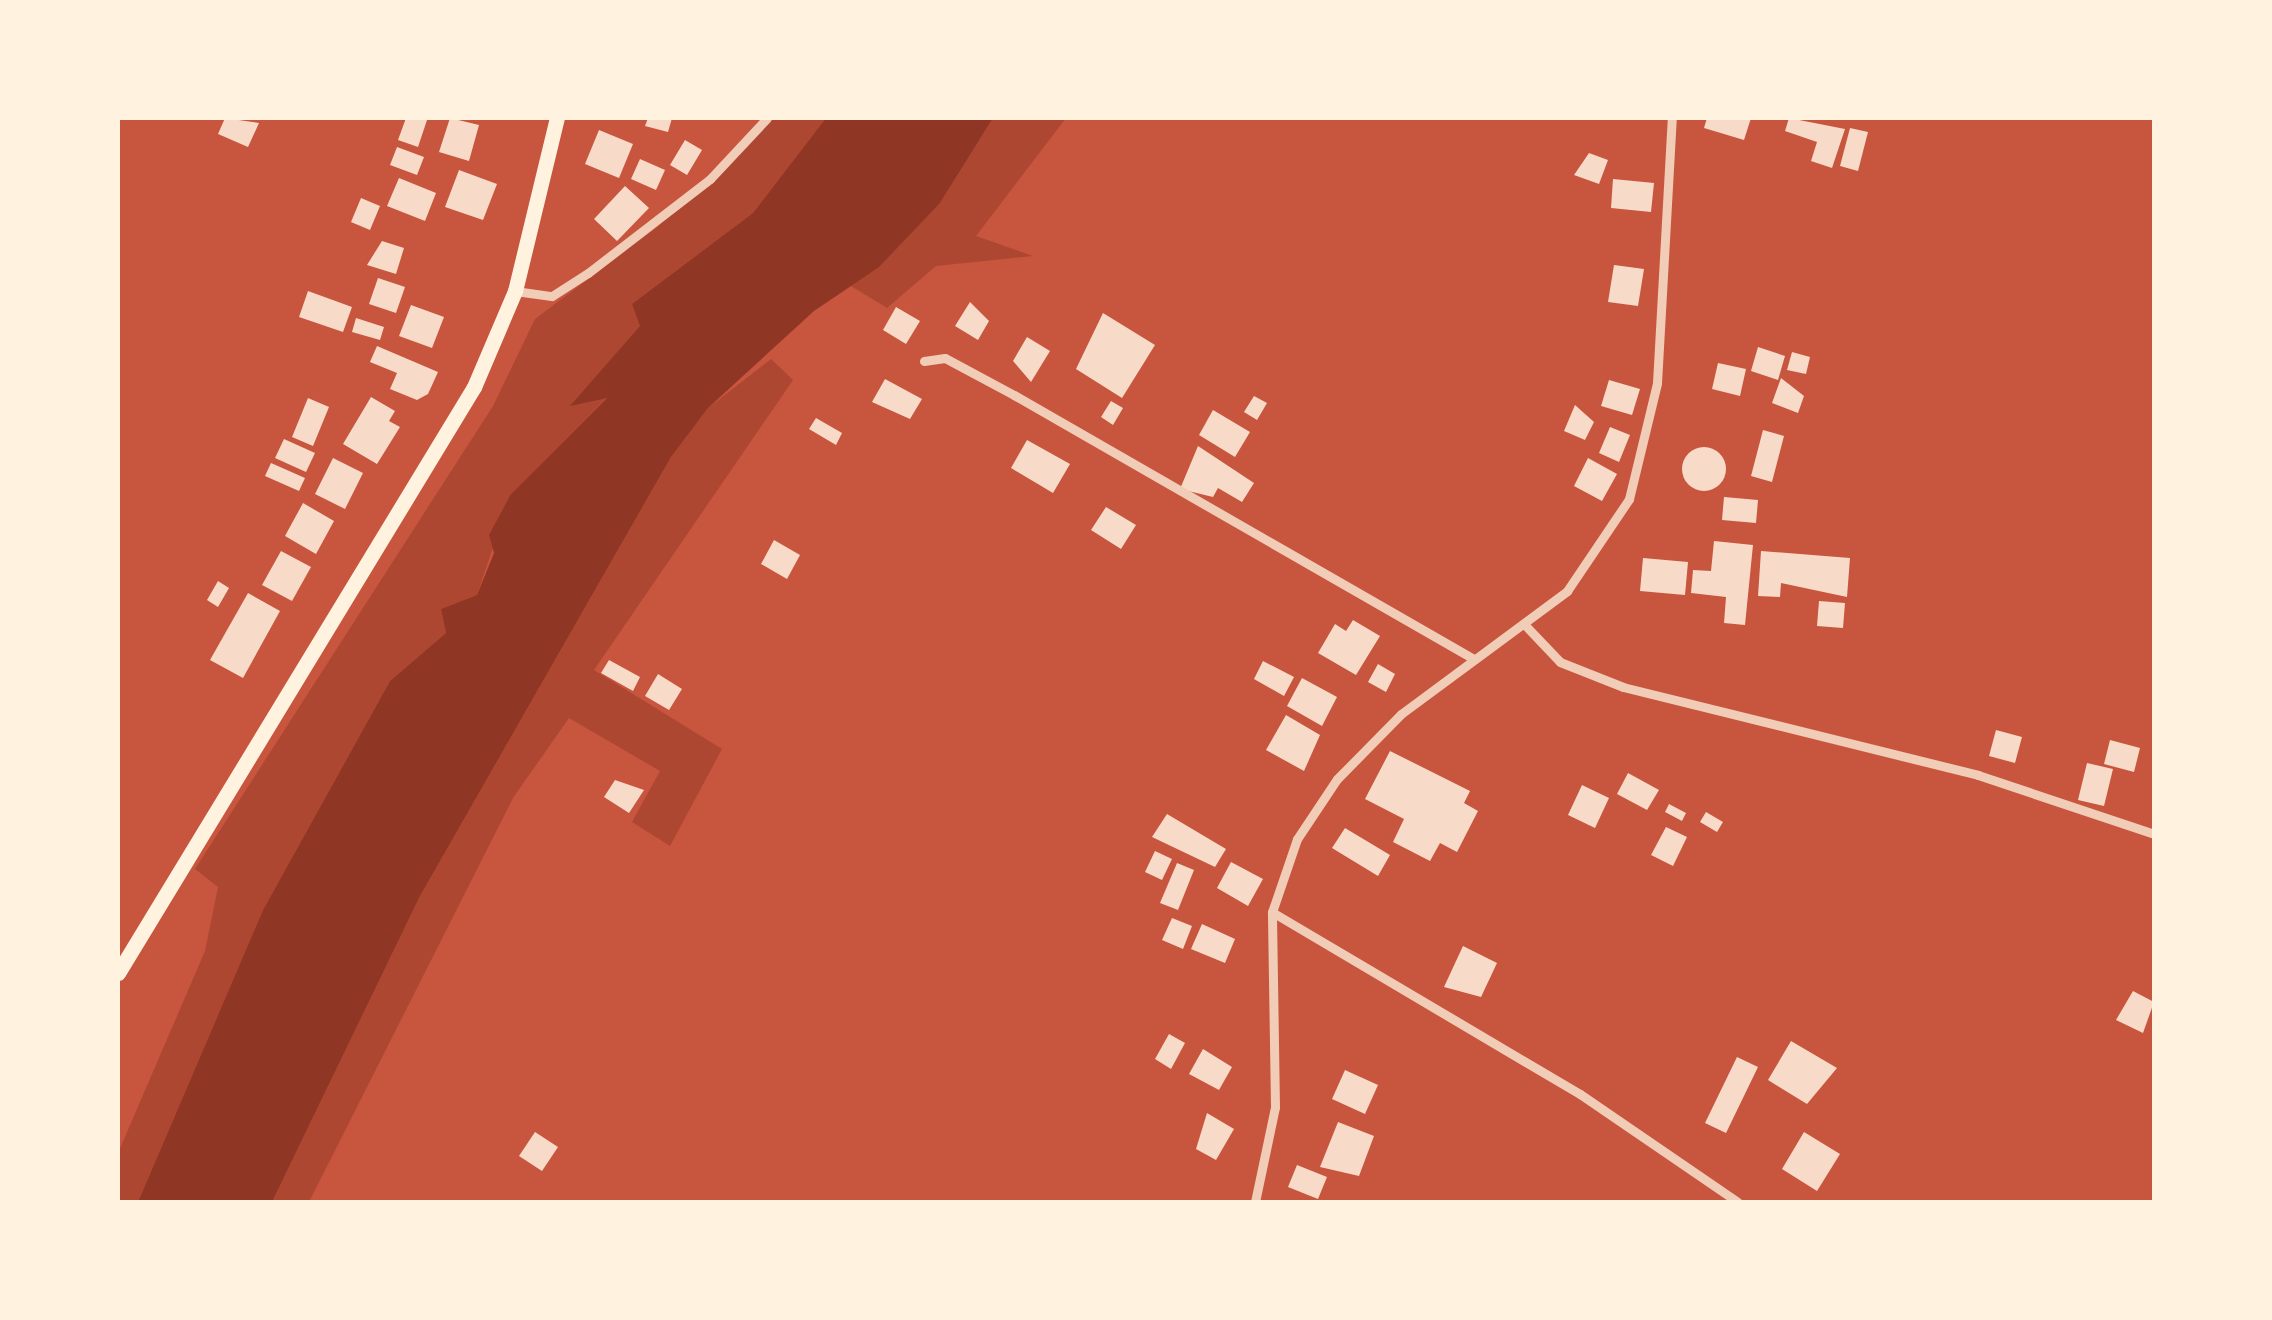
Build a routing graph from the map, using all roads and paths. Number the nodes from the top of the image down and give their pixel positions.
1 (557, 118) edge
2 (767, 118) edge
3 (1672, 118) edge
4 (515, 290) junction
5 (924, 361) dead end
6 (1524, 624) junction
7 (1472, 658) junction
8 (2154, 834) edge
9 (1272, 912) junction
10 (118, 973) edge
11 (1256, 1202) edge
12 (1738, 1202) edge

1 - 4 main road
2 - 4 street
3 - 6 street
4 - 10 main road
5 - 7 street
6 - 7 street
6 - 8 street
7 - 9 street
9 - 11 street
9 - 12 street

